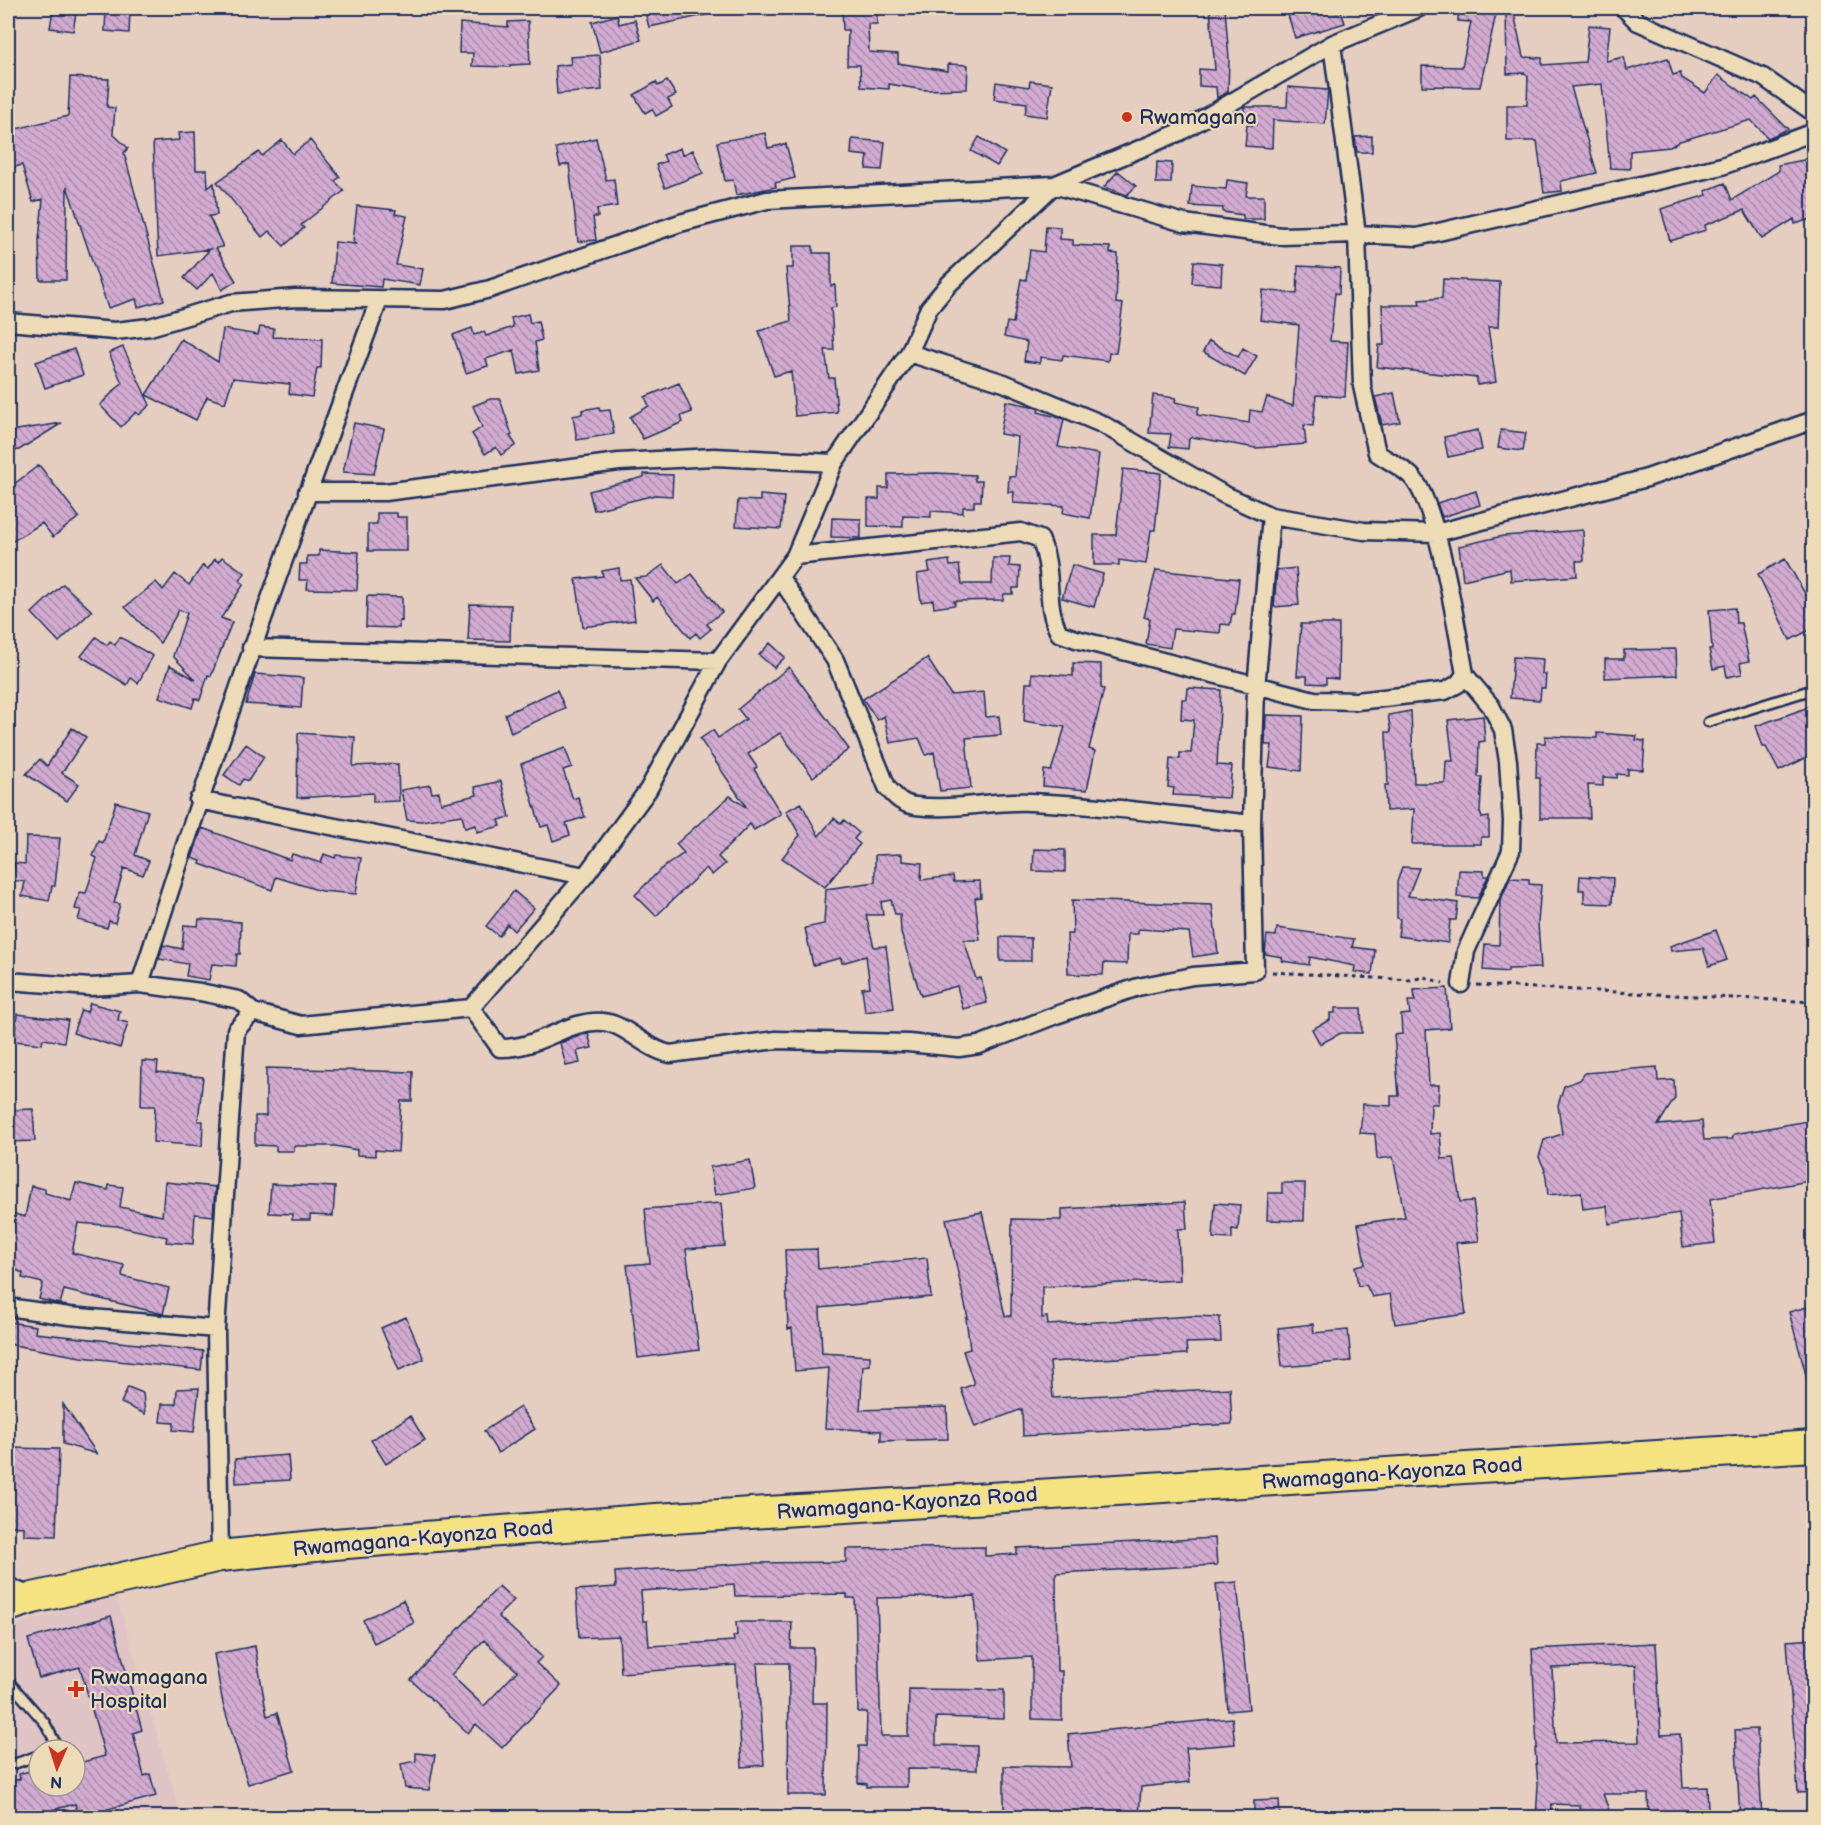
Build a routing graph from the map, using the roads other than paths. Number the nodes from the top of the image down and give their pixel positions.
1 (1419, 8) edge
2 (1624, 8) edge
3 (1332, 44) junction
4 (1814, 113) edge
5 (1814, 132) edge
6 (1054, 185) junction
7 (1357, 234) junction
8 (379, 300) junction
9 (8, 322) edge
10 (909, 353) junction
11 (1814, 420) edge
12 (834, 463) junction
13 (307, 492) junction
14 (1271, 516) junction
15 (1436, 533) junction
16 (795, 556) junction
17 (781, 579) junction
18 (251, 648) junction
19 (718, 661) junction
20 (1465, 675) junction
21 (1256, 688) junction
22 (1814, 689) edge
23 (1708, 722) dead end
24 (198, 800) junction
25 (1252, 824) junction
26 (585, 876) junction
27 (8, 981) edge
28 (140, 984) junction
29 (1461, 984) road end
30 (471, 1008) junction
31 (253, 1012) junction
32 (8, 1307) edge
33 (216, 1329) junction
34 (1814, 1446) edge
35 (220, 1556) junction
36 (16, 1597) edge
37 (9, 1679) edge
38 (8, 1694) edge
39 (53, 1738) edge
40 (27, 1759) edge
41 (8, 1761) edge

1 - 3 street
2 - 4 street
3 - 6 street
3 - 7 street
5 - 7 street
6 - 7 street
6 - 8 street
6 - 10 street
7 - 15 street
8 - 9 street
8 - 13 street
10 - 12 street
10 - 14 street
11 - 15 street
12 - 13 street
12 - 16 street
13 - 18 street
14 - 15 street
14 - 21 street
15 - 20 street
16 - 17 street
16 - 21 street
17 - 19 street
17 - 25 street
18 - 19 street
18 - 24 street
19 - 26 street
20 - 21 street
20 - 29 street
21 - 25 street
22 - 23 lane
24 - 26 street
24 - 28 street
25 - 30 street
26 - 30 street
27 - 28 street
28 - 31 street
30 - 31 street
31 - 33 street
32 - 33 street
33 - 35 street
34 - 35 highway, Rwamagana-Kayonza Road
35 - 36 highway, Rwamagana-Kayonza Road
37 - 38 lane
37 - 39 lane
40 - 41 lane

